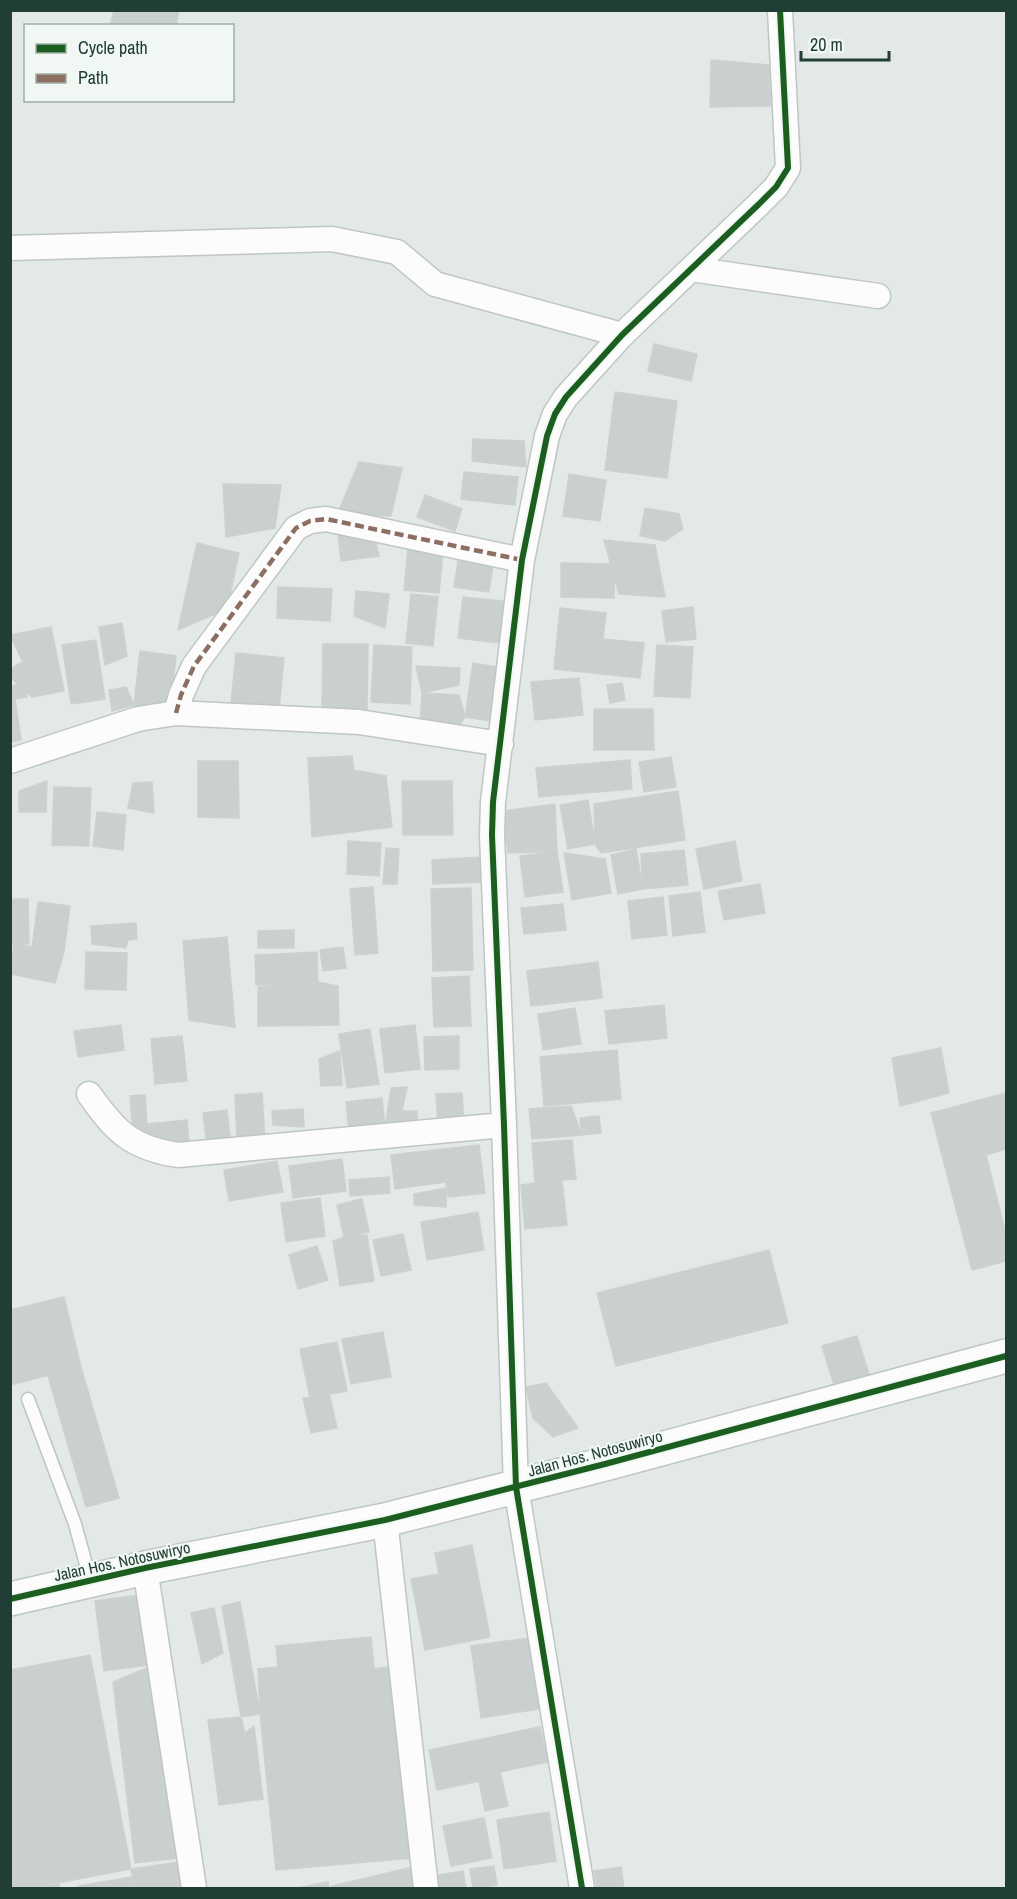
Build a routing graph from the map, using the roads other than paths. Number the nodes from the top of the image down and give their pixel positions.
1 (780, 10) edge
2 (10, 248) edge
3 (691, 269) junction
4 (878, 296) dead end
5 (622, 334) junction
6 (522, 560) junction
7 (176, 713) junction
8 (501, 744) junction
9 (10, 761) edge
10 (89, 1094) dead end
11 (504, 1125) junction
12 (1006, 1356) edge
13 (28, 1399) dead end
14 (516, 1487) junction
15 (385, 1520) junction
16 (145, 1568) junction
17 (90, 1581) junction
18 (10, 1599) edge
19 (194, 1888) edge
20 (426, 1888) edge
21 (582, 1888) edge

1 - 3 street
2 - 5 street
3 - 4 street
3 - 5 street
5 - 6 street
6 - 7 street
6 - 8 street
7 - 8 street
7 - 9 street
8 - 11 street
10 - 11 street
11 - 14 street
12 - 14 street, Jalan Hos. Notosuwiryo
13 - 17 lane
14 - 15 street, Jalan Hos. Notosuwiryo
14 - 21 street
15 - 16 street, Jalan Hos. Notosuwiryo
15 - 20 street
16 - 17 street, Jalan Hos. Notosuwiryo
16 - 19 street
17 - 18 street, Jalan Hos. Notosuwiryo

